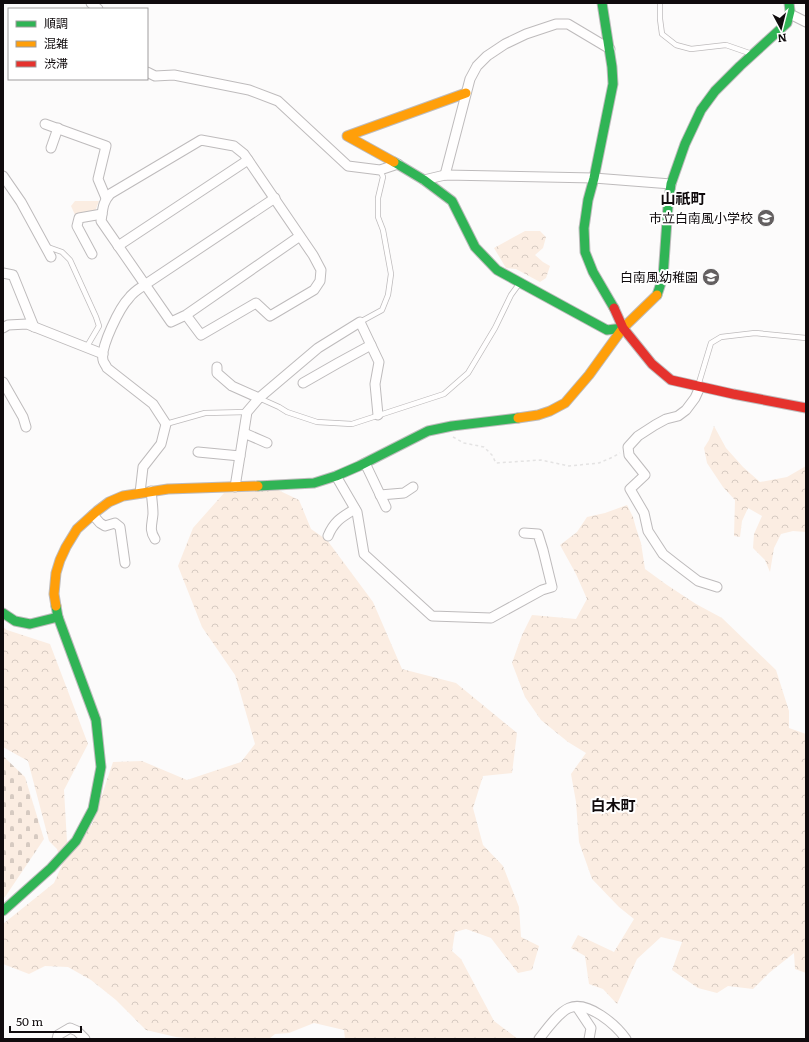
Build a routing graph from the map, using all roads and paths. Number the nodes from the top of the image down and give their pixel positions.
1 (602, 3) edge
2 (660, 3) edge
3 (791, 7) edge
4 (806, 22) edge
5 (610, 49) junction
6 (753, 54) junction
7 (148, 72) edge
8 (466, 93) junction
9 (45, 124) dead end
10 (58, 128) junction
11 (51, 148) dead end
12 (248, 160) junction
13 (398, 164) junction
14 (380, 170) junction
15 (445, 175) junction
16 (594, 178) junction
17 (424, 180) junction
18 (4, 181) edge
19 (671, 184) junction
20 (106, 198) junction
21 (275, 198) junction
22 (102, 214) junction
23 (300, 236) junction
24 (45, 246) junction
25 (118, 246) junction
26 (92, 254) dead end
27 (51, 257) dead end
28 (3, 273) edge
29 (520, 282) junction
30 (146, 284) junction
31 (186, 314) junction
32 (360, 322) junction
33 (5, 325) edge
34 (34, 327) junction
35 (623, 328) junction
36 (806, 338) edge
37 (371, 345) junction
38 (86, 348) junction
39 (103, 354) junction
40 (217, 367) dead end
41 (3, 382) edge
42 (303, 383) dead end
43 (699, 386) junction
44 (258, 398) junction
45 (806, 408) edge
46 (247, 412) junction
47 (378, 416) junction
48 (166, 424) junction
49 (450, 426) junction
50 (26, 427) dead end
51 (244, 433) junction
52 (268, 443) dead end
53 (628, 447) junction
54 (198, 452) dead end
55 (240, 456) junction
56 (365, 463) junction
57 (336, 476) junction
58 (413, 486) dead end
59 (236, 487) junction
60 (152, 491) junction
61 (140, 493) junction
62 (380, 495) junction
63 (386, 507) dead end
64 (355, 509) junction
65 (93, 515) junction
66 (524, 533) dead end
67 (328, 536) dead end
68 (156, 539) dead end
69 (125, 563) dead end
70 (717, 587) dead end
71 (3, 613) edge
72 (58, 617) junction
73 (3, 911) edge
74 (577, 1007) junction
75 (57, 1039) edge
76 (85, 1039) edge
77 (539, 1039) edge
78 (589, 1039) edge
79 (626, 1039) edge

1 - 5 street
2 - 6 lane
3 - 4 street
3 - 6 street
5 - 8 street
5 - 16 street
6 - 19 street
7 - 14 street
8 - 13 street
8 - 15 street
9 - 10 street
10 - 11 street
10 - 20 street
12 - 20 street
12 - 21 street
12 - 25 street
13 - 14 street
13 - 17 street
14 - 32 lane
15 - 16 street
15 - 17 street
16 - 19 street
16 - 35 street
17 - 29 street
18 - 24 street
19 - 35 street
20 - 22 street
21 - 23 street
21 - 30 street
22 - 25 street
22 - 26 street
23 - 31 street
23 - 31 street
24 - 27 street
24 - 38 lane
25 - 30 street
28 - 34 street
29 - 35 street
29 - 47 lane
30 - 31 street
30 - 39 street
32 - 37 street
32 - 44 street
33 - 34 street
34 - 38 street
35 - 43 street
35 - 49 street
36 - 43 lane
37 - 42 street
37 - 47 street
38 - 39 street
39 - 48 street
40 - 44 street
41 - 50 street
43 - 45 street
43 - 53 street
44 - 46 street
44 - 47 lane
46 - 48 lane
46 - 51 street
48 - 61 street
49 - 53 path
49 - 56 street
51 - 52 street
51 - 55 street
53 - 70 street
54 - 55 street
55 - 59 street
56 - 57 street
56 - 62 street
57 - 59 street
57 - 64 street
58 - 62 street
59 - 60 street
60 - 61 street
60 - 68 street
61 - 65 street
62 - 63 street
64 - 66 street
64 - 67 street
65 - 69 street
65 - 72 street
71 - 72 street
72 - 73 street
74 - 77 street
74 - 78 street
74 - 79 street
75 - 76 street

